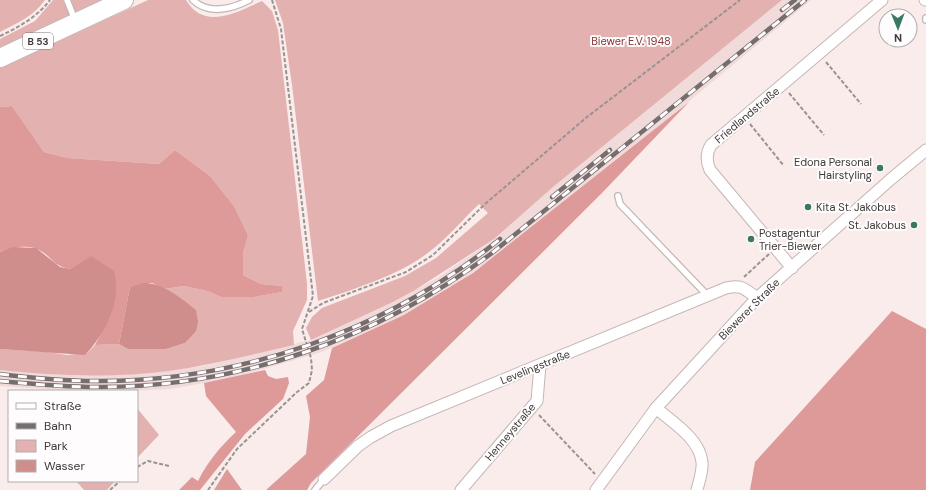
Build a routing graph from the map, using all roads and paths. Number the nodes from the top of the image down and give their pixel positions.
1 (50, 0) edge
2 (67, 0) edge
3 (124, 0) edge
4 (193, 0) edge
5 (249, 0) edge
6 (272, 0) edge
7 (740, 0) edge
8 (882, 0) edge
9 (76, 23) junction
10 (0, 36) edge
11 (819, 53) junction
12 (0, 58) edge
13 (782, 84) junction
14 (861, 104) dead end
15 (744, 117) junction
16 (824, 135) dead end
17 (926, 150) edge
18 (784, 166) dead end
19 (618, 196) dead end
20 (775, 248) junction
21 (792, 268) junction
22 (736, 285) junction
23 (707, 296) junction
24 (757, 298) junction
25 (309, 312) junction
26 (540, 365) junction
27 (532, 407) junction
28 (656, 408) junction
29 (138, 466) edge
30 (170, 466) dead end
31 (596, 475) dead end
32 (324, 479) joint
33 (119, 482) edge
34 (110, 490) edge
35 (208, 490) edge
36 (315, 490) edge
37 (461, 490) edge
38 (596, 490) edge
39 (697, 490) edge

1 - 10 path
2 - 9 lane
3 - 9 main road, B 53
4 - 5 lane
6 - 25 path
7 - 25 path
8 - 11 street, Friedlandstraße
9 - 12 main road, B 53
11 - 13 street, Friedlandstraße
11 - 14 path
13 - 15 street, Friedlandstraße
13 - 16 path
15 - 18 path
15 - 20 street, Friedlandstraße
17 - 21 street, Biewerer Straße
19 - 23 lane
20 - 21 street, Friedlandstraße
20 - 22 path
21 - 24 street, Biewerer Straße
22 - 23 street, Levelingstraße
22 - 24 street
23 - 26 street, Levelingstraße
24 - 28 street, Biewerer Straße
25 - 35 path
26 - 27 street, Henneystraße
26 - 32 street, Levelingstraße
27 - 31 path
27 - 37 street, Henneystraße
28 - 38 street, Biewerer Straße
28 - 39 street
29 - 30 path
32 - 36 lane
33 - 34 path

